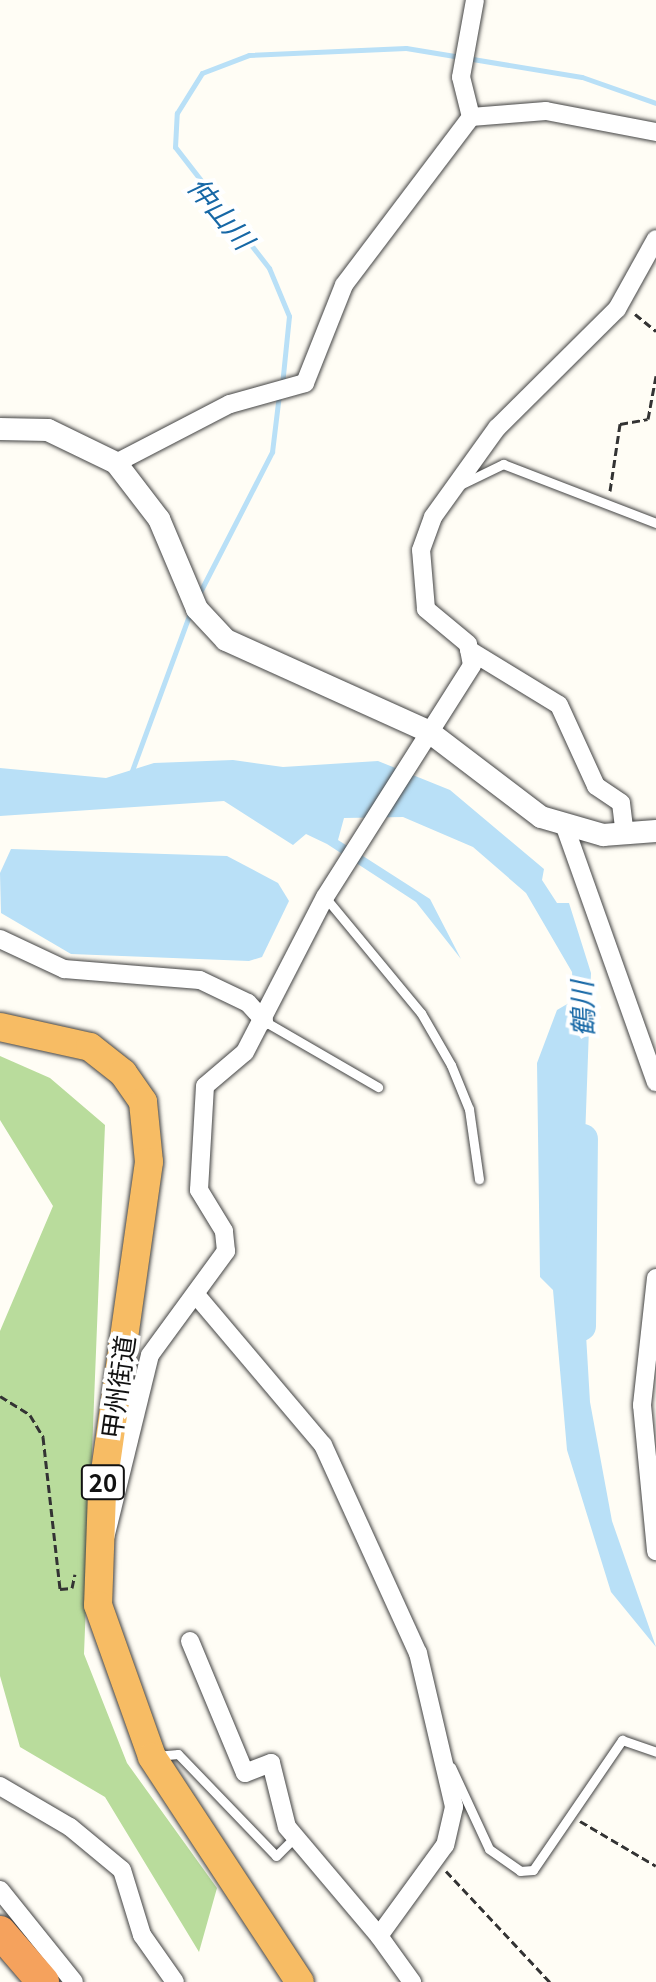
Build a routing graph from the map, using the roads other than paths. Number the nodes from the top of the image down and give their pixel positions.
1 (475, 0) edge
2 (471, 117) junction
3 (651, 123) edge
4 (656, 239) edge
5 (0, 429) edge
6 (116, 463) junction
7 (459, 486) junction
8 (656, 523) edge
9 (469, 650) junction
10 (423, 741) junction
11 (565, 827) junction
12 (656, 831) edge
13 (625, 835) junction
14 (325, 897) junction
15 (0, 939) edge
16 (264, 1021) junction
17 (0, 1027) edge
18 (637, 1033) junction
19 (656, 1047) edge
20 (656, 1082) edge
21 (378, 1087) dead end
22 (479, 1179) dead end
23 (654, 1289) edge
24 (197, 1296) junction
25 (652, 1510) edge
26 (97, 1551) junction
27 (656, 1551) edge
28 (190, 1641) dead end
29 (441, 1750) junction
30 (656, 1752) edge
31 (152, 1757) junction
32 (0, 1786) edge
33 (294, 1838) junction
34 (0, 1890) edge
35 (0, 1932) edge
36 (379, 1936) junction
37 (43, 1982) edge
38 (74, 1982) edge
39 (175, 1982) edge
40 (300, 1982) edge
41 (412, 1982) edge

1 - 2 street
2 - 3 street
2 - 6 street
4 - 7 street
5 - 6 street
6 - 10 street
7 - 8 lane
7 - 9 street
9 - 10 street
9 - 13 street
10 - 11 street
10 - 14 street
11 - 13 street
11 - 18 street
12 - 13 street
14 - 16 street
14 - 22 lane
15 - 16 street
16 - 21 lane
16 - 24 street
17 - 26 highway, 甲州街道 / 20
18 - 19 lane
18 - 20 street
23 - 25 street
24 - 26 street
24 - 29 street
25 - 27 street
26 - 31 highway, 甲州街道 / 20
28 - 33 street
29 - 30 lane
29 - 36 street
31 - 33 lane
31 - 40 highway, 甲州街道 / 20
32 - 39 street
33 - 36 street
34 - 38 street
35 - 37 highway
36 - 41 street

